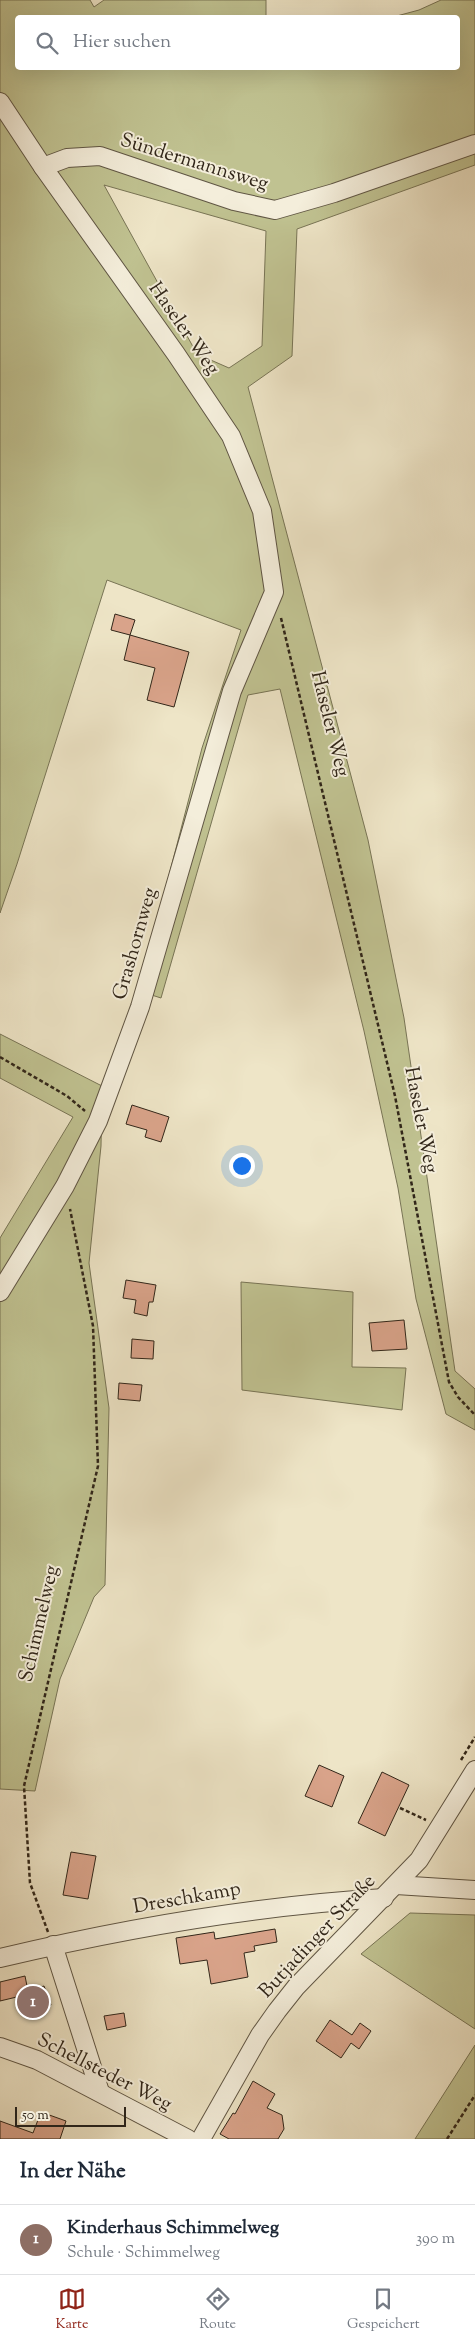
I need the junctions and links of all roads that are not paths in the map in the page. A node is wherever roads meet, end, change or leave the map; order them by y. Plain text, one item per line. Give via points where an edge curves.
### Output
1 (0, 102) edge
2 (475, 144) edge
3 (43, 167) junction
4 (274, 592) joint
5 (0, 1292) edge
6 (475, 1770) edge
7 (396, 1885) junction
8 (475, 1890) edge
9 (384, 1898) junction
10 (53, 1945) junction
11 (0, 1958) edge
12 (0, 2047) edge
13 (100, 2092) junction
14 (188, 2139) edge
15 (201, 2139) edge

1 - 3 street, Haseler Weg
2 - 3 street, Sündermannsweg via 275,210 234,201 100,156 67,158
3 - 4 street, Haseler Weg via 231,436 262,511
4 - 5 street, Grashornweg via 232,691 140,1007 98,1121 65,1186
6 - 7 street, Butjadinger Straße via 419,1860
7 - 8 street
7 - 9 street, Butjadinger Straße
9 - 10 street, Dreschkamp via 268,1907
9 - 15 street, Butjadinger Straße via 277,2010
10 - 11 street, Dreschkamp
10 - 13 street
12 - 13 street, Schellsteder Weg via 37,2060
13 - 14 street, Schellsteder Weg

